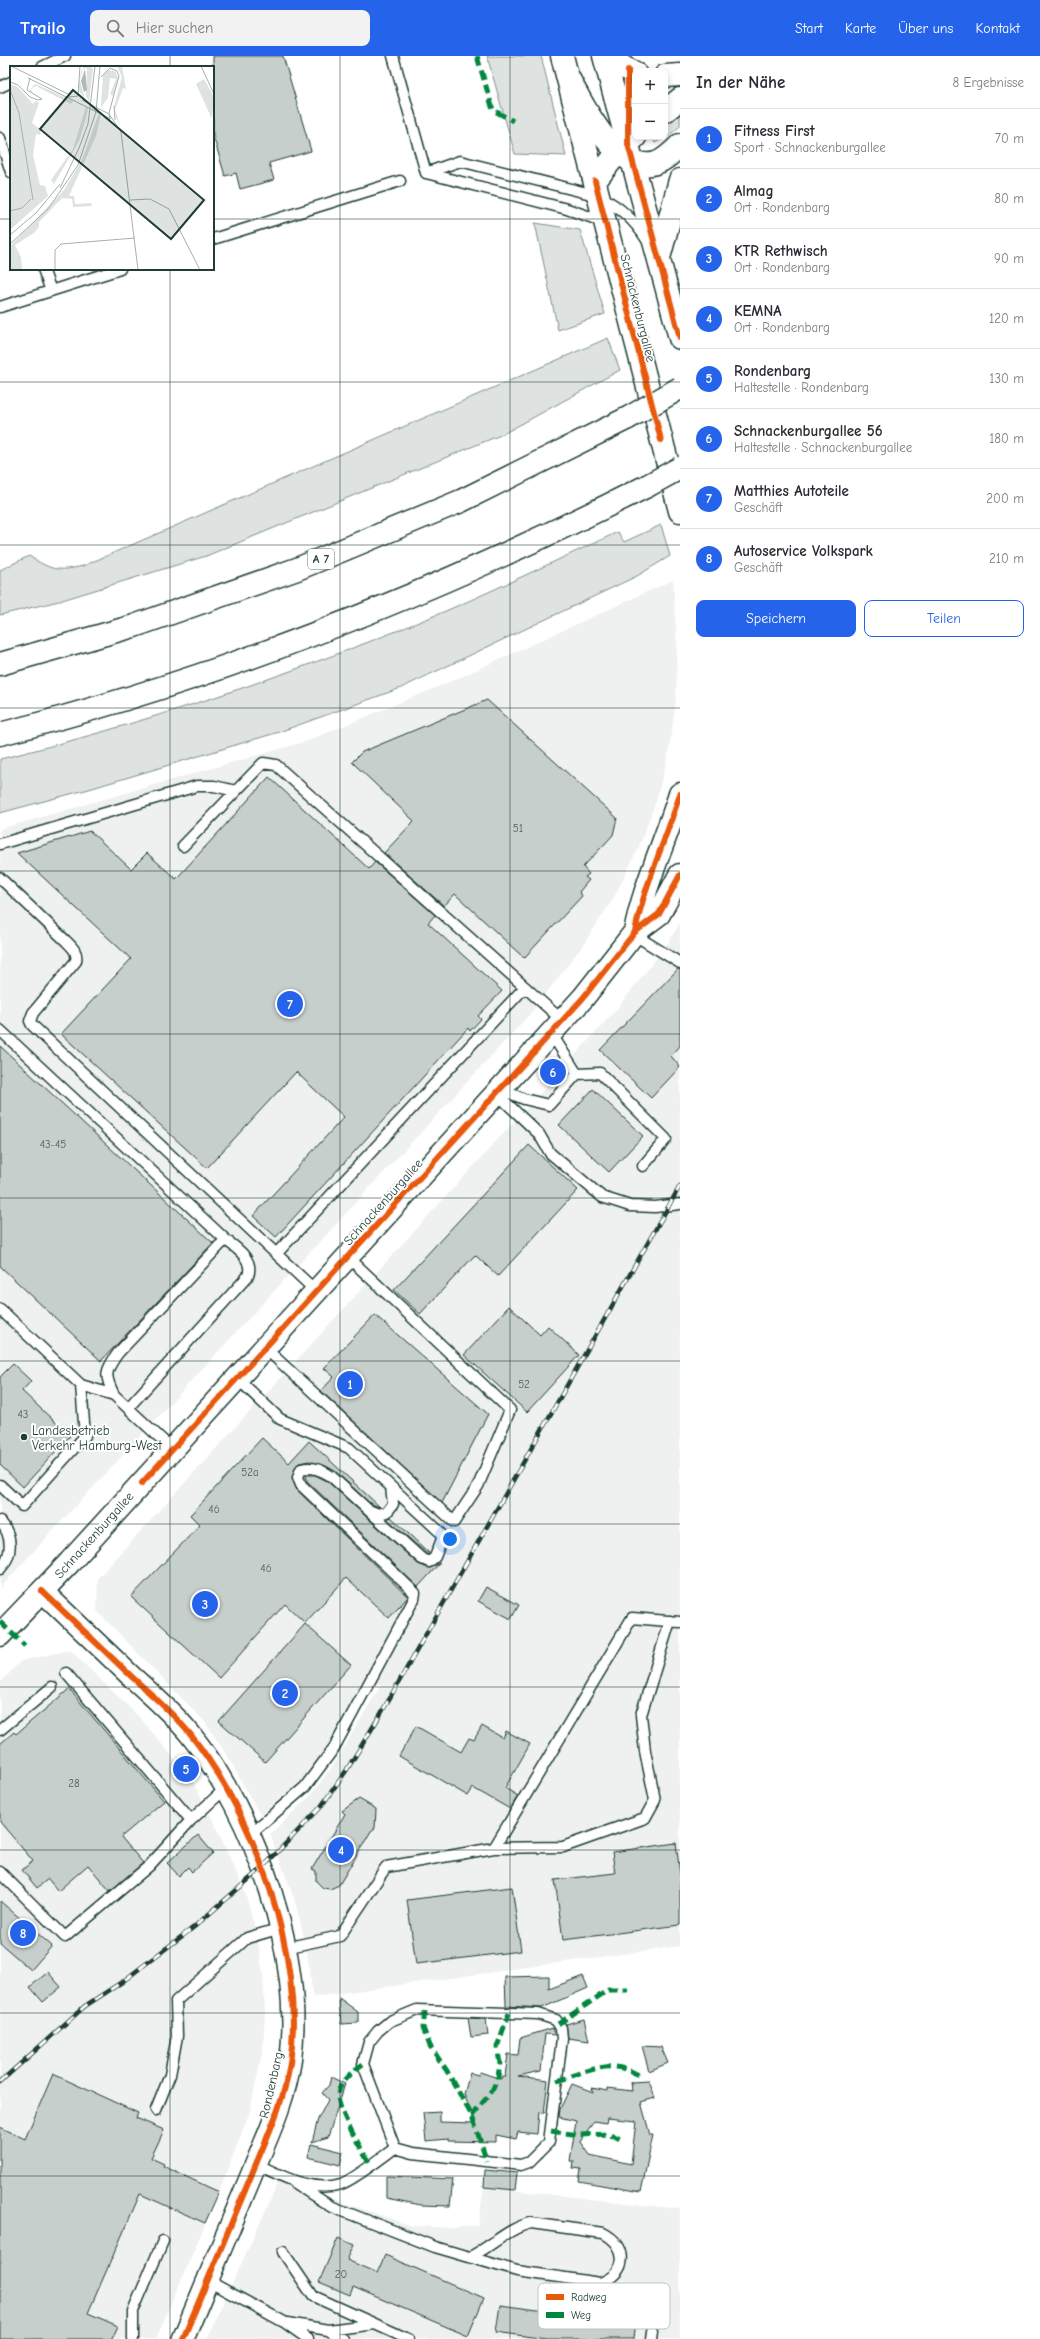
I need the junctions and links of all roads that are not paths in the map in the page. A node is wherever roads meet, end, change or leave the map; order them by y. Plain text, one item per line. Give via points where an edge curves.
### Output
1 (65, 56) edge
2 (392, 56) edge
3 (604, 56) edge
4 (609, 56) edge
5 (44, 66) edge
6 (565, 66) edge
7 (632, 72) edge
8 (680, 75) edge
9 (668, 76) edge
10 (10, 82) edge
11 (0, 87) edge
12 (680, 99) edge
13 (668, 109) edge
14 (0, 138) edge
15 (680, 145) edge
16 (628, 149) edge
17 (10, 169) edge
18 (426, 173) junction
19 (400, 180) dead end
20 (680, 180) edge
21 (597, 188) junction
22 (605, 222) junction
23 (214, 239) edge
24 (658, 258) junction
25 (43, 270) edge
26 (117, 270) edge
27 (51, 291) junction
28 (0, 307) edge
29 (680, 338) edge
30 (680, 388) edge
31 (680, 468) edge
32 (680, 511) edge
33 (0, 664) edge
34 (0, 734) edge
35 (236, 791) junction
36 (680, 794) edge
37 (0, 844) edge
38 (183, 846) dead end
39 (680, 875) edge
40 (0, 878) edge
41 (634, 933) junction
42 (680, 963) edge
43 (525, 987) junction
44 (557, 1027) junction
45 (0, 1030) edge
46 (578, 1074) junction
47 (499, 1091) junction
48 (643, 1166) dead end
49 (680, 1204) edge
50 (226, 1240) junction
51 (277, 1253) junction
52 (348, 1257) junction
53 (317, 1292) junction
54 (0, 1309) edge
55 (265, 1348) junction
56 (238, 1379) junction
57 (81, 1385) junction
58 (114, 1395) junction
59 (128, 1408) junction
60 (172, 1449) junction
61 (0, 1486) edge
62 (391, 1486) junction
63 (365, 1508) junction
64 (0, 1521) edge
65 (0, 1569) edge
66 (42, 1591) junction
67 (675, 1621) edge
68 (0, 1635) edge
69 (66, 1673) dead end
70 (52, 1687) dead end
71 (0, 1730) edge
72 (226, 1787) junction
73 (191, 1820) junction
74 (249, 1836) junction
75 (494, 1848) junction
76 (0, 1872) edge
77 (281, 1928) junction
78 (285, 1948) junction
79 (156, 2110) dead end
80 (395, 2148) junction
81 (256, 2164) junction
82 (289, 2179) junction
83 (163, 2241) dead end
84 (283, 2252) dead end
85 (470, 2257) junction
86 (208, 2281) junction
87 (284, 2322) junction
88 (375, 2324) junction
89 (328, 2330) junction
90 (133, 2339) edge
91 (183, 2339) edge
92 (308, 2339) edge
93 (342, 2339) edge
94 (408, 2339) edge

1 - 5 lane
2 - 18 lane
3 - 16 main road
4 - 7 main road
6 - 16 main road via 587,113
6 - 21 main road, Schnackenburgallee
8 - 9 main road
10 - 11 lane
12 - 13 main road
14 - 17 lane
15 - 16 main road via 654,164
16 - 21 main road
16 - 24 main road
18 - 21 lane via 460,161
18 - 22 lane via 567,209
19 - 23 lane
20 - 24 main road
21 - 22 main road, Schnackenburgallee
21 - 24 lane via 629,216
22 - 32 main road, Schnackenburgallee
24 - 29 main road
25 - 27 lane
26 - 27 lane
27 - 28 lane
30 - 33 main road, A 7, bridge via 628,418 461,501 312,563 134,626
31 - 34 main road, bridge via 557,532 349,622 205,675 72,716
35 - 37 lane via 214,786 197,786
35 - 38 lane
35 - 43 lane via 263,763 276,765
36 - 41 main road, Schnackenburgallee via 658,860 641,900
39 - 41 main road, Schnackenburgallee via 659,914
40 - 51 lane via 66,941 77,956 76,961 33,1013 30,1021 32,1025
41 - 42 lane
41 - 44 main road, Schnackenburgallee
43 - 44 lane
43 - 51 lane
44 - 46 lane
44 - 47 main road, Schnackenburgallee
45 - 50 lane
46 - 47 lane via 549,1105
46 - 48 lane via 600,1073 666,1139
47 - 49 lane via 539,1134 550,1153 602,1197 630,1206
47 - 52 main road, Schnackenburgallee
50 - 58 lane via 111,1363 106,1372 107,1381
50 - 59 lane via 238,1248 250,1263 248,1276
51 - 53 lane
52 - 53 main road, Schnackenburgallee
52 - 55 lane via 510,1410 478,1486 454,1522
53 - 55 main road, Schnackenburgallee
54 - 57 lane
55 - 56 main road, Schnackenburgallee
56 - 60 main road, Schnackenburgallee
56 - 62 lane via 280,1420 349,1448
57 - 58 lane
57 - 61 lane via 85,1436 22,1506
58 - 59 lane
59 - 60 lane
60 - 66 main road, Schnackenburgallee
62 - 63 lane via 393,1504 387,1512 378,1514
62 - 63 lane via 440,1532 442,1538 435,1557 429,1562 422,1560
63 - 74 lane via 321,1469 301,1469 298,1477 301,1485 412,1587 415,1593 414,1600 334,1748 305,1787
64 - 65 lane via 8,1534 10,1544 6,1562
66 - 68 main road, Schnackenburgallee
66 - 72 street, Rondenbarg via 188,1732 208,1757
67 - 75 lane via 632,1618
67 - 75 lane via 641,1715 655,1800 645,1818 563,1847
69 - 73 lane
70 - 71 lane
72 - 73 lane
72 - 74 street, Rondenbarg
73 - 76 lane via 149,1866 65,1937
74 - 77 street, Rondenbarg
75 - 78 lane via 386,1867 340,1936
77 - 78 street, Rondenbarg
77 - 79 lane via 247,1938 176,2001 177,2036 170,2076
78 - 81 street, Rondenbarg via 292,2014 290,2063 278,2112
80 - 80 lane via 413,2153 521,2165 528,2162 549,2142 562,2039 561,2028 556,2020 538,2014 417,2010 384,2026 369,2042 363,2064
80 - 82 lane via 343,2184 325,2188
81 - 82 lane
81 - 86 street, Rondenbarg
82 - 85 lane via 330,2206 435,2247
83 - 90 lane via 133,2311
84 - 88 lane via 313,2296
85 - 85 lane via 517,2271 600,2283 609,2280 622,2264 619,2246 613,2238 603,2234 531,2223 520,2225 487,2249
86 - 87 lane
86 - 91 street, Rondenbarg
87 - 89 lane
87 - 92 lane
88 - 89 lane
88 - 94 lane
89 - 93 lane

